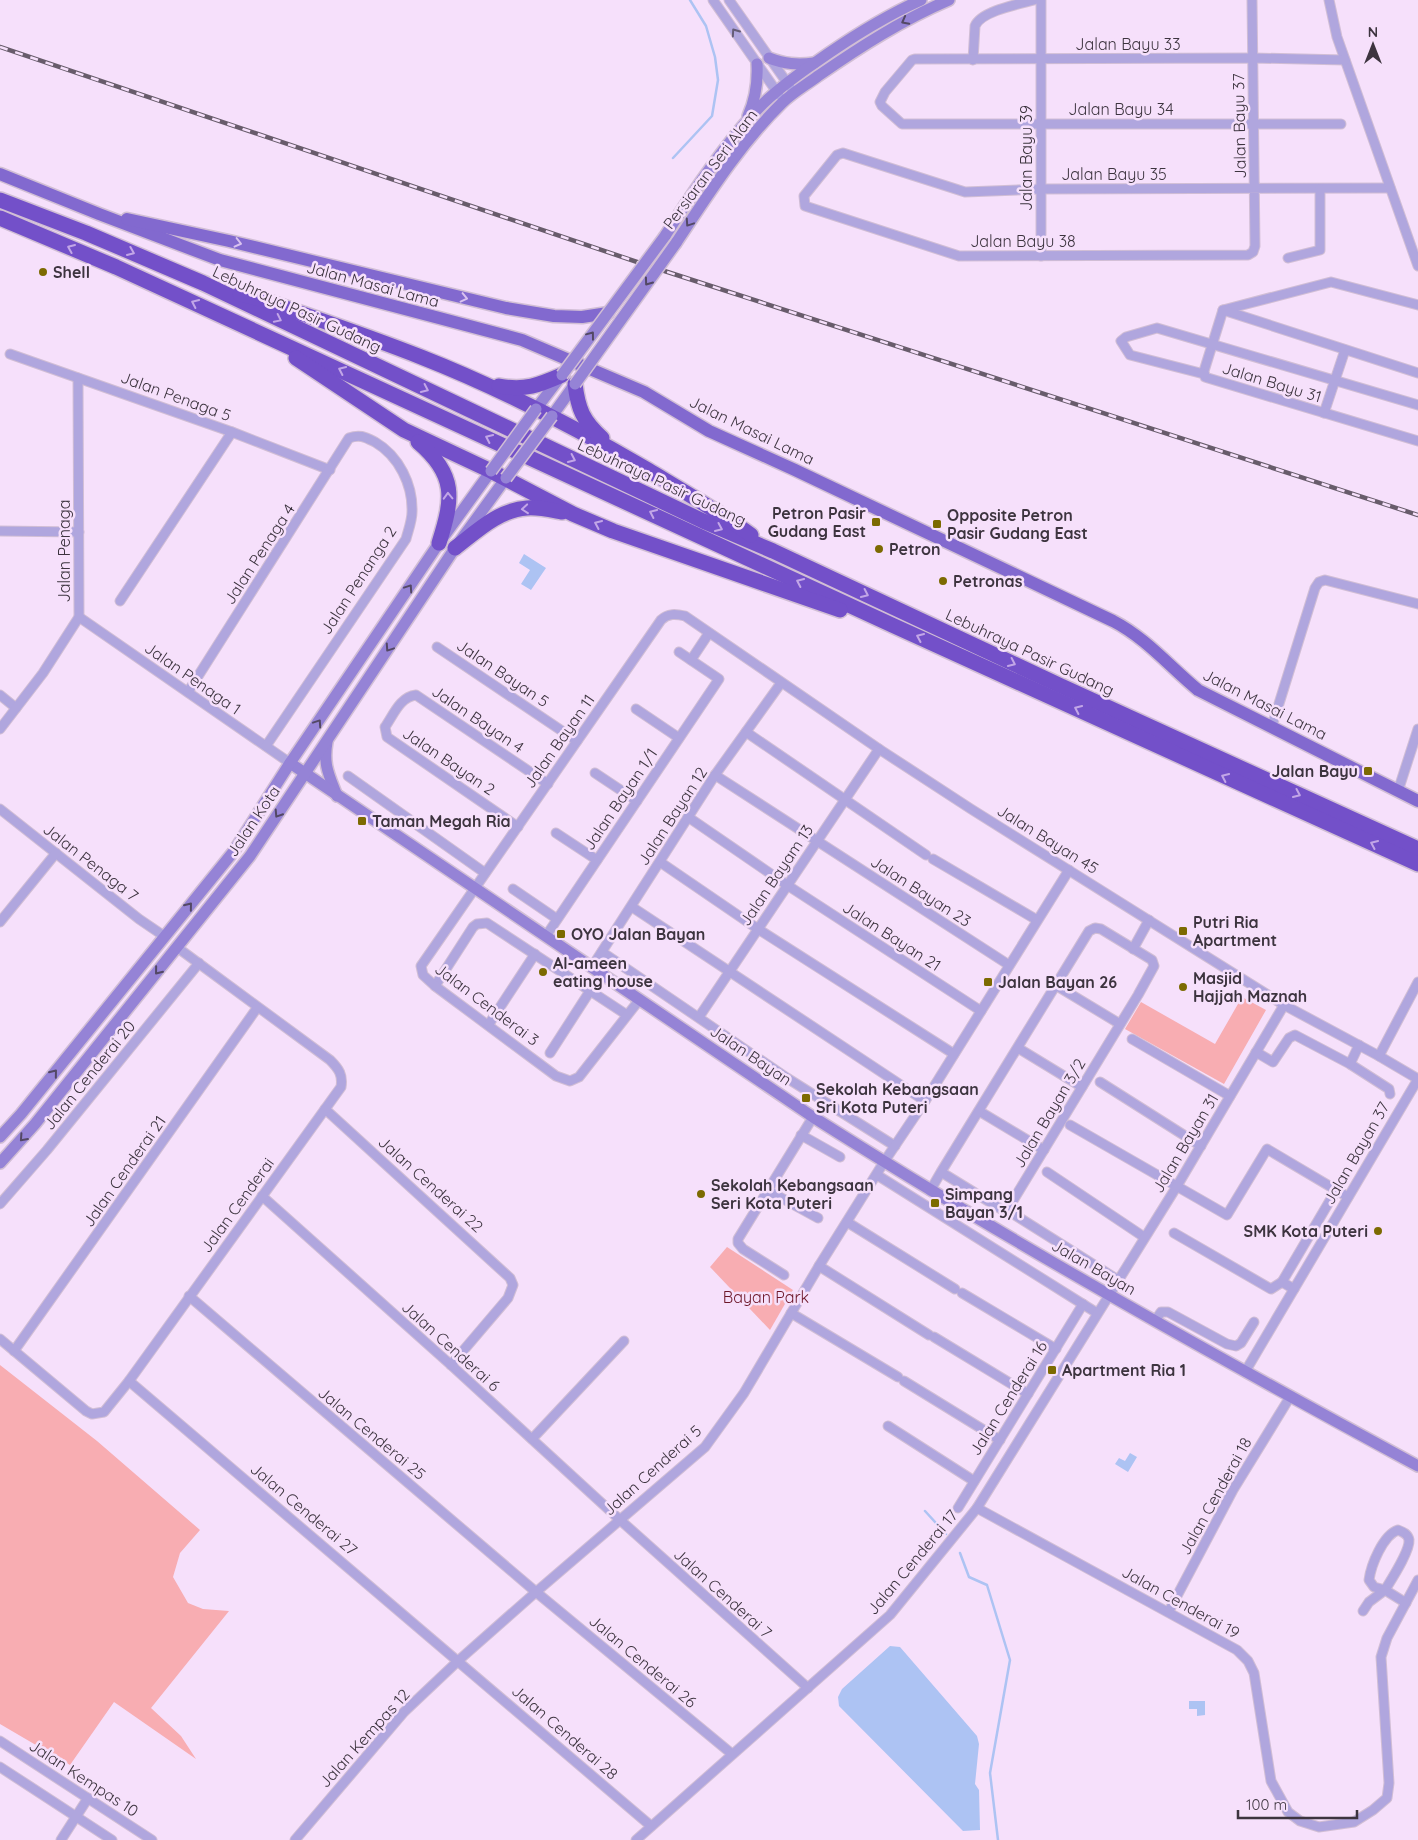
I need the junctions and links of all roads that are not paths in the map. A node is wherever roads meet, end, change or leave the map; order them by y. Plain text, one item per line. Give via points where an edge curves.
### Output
1 (713, 0) edge
2 (729, 0) edge
3 (921, 0) edge
4 (949, 0) edge
5 (1034, 0) edge
6 (1041, 0) edge
7 (1252, 0) edge
8 (1329, 0) edge
9 (769, 58) junction
10 (1253, 58) junction
11 (973, 60) junction
12 (1041, 60) junction
13 (1345, 60) junction
14 (815, 62) junction
15 (758, 64) junction
16 (786, 83) junction
17 (794, 94) junction
18 (780, 97) junction
19 (902, 124) joint
20 (1041, 124) junction
21 (1254, 124) junction
22 (1341, 124) dead end
23 (743, 126) junction
24 (0, 174) edge
25 (1390, 188) junction
26 (1042, 189) junction
27 (1320, 189) junction
28 (1256, 190) junction
29 (0, 200) edge
30 (803, 202) joint
31 (99, 214) junction
32 (0, 218) edge
33 (190, 232) junction
34 (183, 247) junction
35 (1253, 252) joint
36 (1041, 256) junction
37 (1288, 258) dead end
38 (1418, 266) edge
39 (203, 283) junction
40 (1418, 305) edge
41 (1222, 310) junction
42 (608, 313) junction
43 (240, 323) junction
44 (1212, 344) junction
45 (1345, 350) junction
46 (10, 354) dead end
47 (1418, 373) edge
48 (1204, 374) junction
49 (562, 375) junction
50 (78, 378) junction
51 (478, 381) junction
52 (1336, 381) junction
53 (575, 384) junction
54 (1418, 405) edge
55 (536, 409) junction
56 (1324, 413) junction
57 (552, 416) junction
58 (404, 430) junction
59 (232, 432) junction
60 (357, 435) joint
61 (1418, 441) edge
62 (616, 452) junction
63 (330, 470) junction
64 (491, 470) junction
65 (506, 478) junction
66 (574, 514) junction
67 (0, 530) edge
68 (79, 532) junction
69 (439, 543) junction
70 (455, 548) junction
71 (773, 551) junction
72 (120, 601) dead end
73 (1418, 604) edge
74 (670, 614) joint
75 (79, 617) junction
76 (892, 625) junction
77 (709, 632) junction
78 (437, 647) dead end
79 (678, 652) dead end
80 (691, 660) junction
81 (781, 683) junction
82 (188, 692) junction
83 (0, 695) edge
84 (16, 708) junction
85 (636, 709) dead end
86 (1272, 726) junction
87 (0, 729) edge
88 (1418, 729) edge
89 (746, 732) junction
90 (387, 737) joint
91 (679, 738) junction
92 (327, 740) junction
93 (577, 741) junction
94 (266, 746) junction
95 (879, 749) junction
96 (290, 763) junction
97 (595, 772) dead end
98 (304, 773) junction
99 (715, 775) junction
100 (348, 776) dead end
101 (548, 784) junction
102 (1398, 791) junction
103 (337, 796) junction
104 (845, 799) junction
105 (637, 801) junction
106 (1418, 801) edge
107 (0, 809) edge
108 (688, 817) junction
109 (518, 826) junction
110 (556, 833) dead end
111 (817, 841) junction
112 (1418, 849) edge
113 (56, 853) junction
114 (597, 860) junction
115 (660, 862) junction
116 (1418, 864) edge
117 (1068, 870) junction
118 (485, 873) junction
119 (787, 886) junction
120 (475, 888) junction
121 (513, 889) dead end
122 (632, 906) junction
123 (558, 919) junction
124 (1037, 920) junction
125 (1149, 920) junction
126 (0, 922) edge
127 (758, 929) junction
128 (164, 936) junction
129 (546, 936) junction
130 (178, 948) junction
131 (1133, 949) junction
132 (602, 952) junction
133 (535, 954) junction
134 (199, 963) junction
135 (1009, 965) junction
136 (592, 967) junction
137 (729, 972) junction
138 (1418, 982) edge
139 (435, 986) junction
140 (1057, 986) junction
141 (590, 991) junction
142 (640, 999) junction
143 (1284, 1005) junction
144 (257, 1008) junction
145 (981, 1011) junction
146 (626, 1015) junction
147 (699, 1017) junction
148 (489, 1024) junction
149 (1120, 1024) junction
150 (1132, 1039) dead end
151 (1359, 1045) junction
152 (1018, 1048) junction
153 (1256, 1052) junction
154 (550, 1053) dead end
155 (954, 1054) junction
156 (1379, 1056) junction
157 (1350, 1064) junction
158 (1418, 1079) edge
159 (1100, 1082) dead end
160 (1082, 1087) junction
161 (1390, 1094) dead end
162 (1230, 1096) junction
163 (925, 1102) junction
164 (325, 1109) junction
165 (979, 1111) junction
166 (813, 1117) junction
167 (1070, 1126) dead end
168 (801, 1136) junction
169 (0, 1138) edge
170 (895, 1146) junction
171 (1201, 1146) junction
172 (1044, 1150) junction
173 (840, 1157) dead end
174 (884, 1162) junction
175 (0, 1163) edge
176 (941, 1172) junction
177 (1047, 1172) dead end
178 (877, 1175) junction
179 (1177, 1186) junction
180 (767, 1190) junction
181 (930, 1191) junction
182 (1335, 1192) dead end
183 (262, 1196) junction
184 (1348, 1197) junction
185 (0, 1204) edge
186 (1015, 1215) dead end
187 (818, 1218) dead end
188 (847, 1222) junction
189 (1174, 1233) dead end
190 (1144, 1237) junction
191 (819, 1266) junction
192 (784, 1275) dead end
193 (1118, 1280) junction
194 (1282, 1282) junction
195 (1294, 1289) junction
196 (1109, 1295) junction
197 (189, 1296) junction
198 (1083, 1304) junction
199 (791, 1313) junction
200 (1097, 1313) junction
201 (1155, 1321) junction
202 (1254, 1322) dead end
203 (0, 1340) edge
204 (624, 1341) dead end
205 (1056, 1349) junction
206 (14, 1351) junction
207 (451, 1365) junction
208 (1245, 1372) junction
209 (129, 1381) junction
210 (1028, 1394) junction
211 (1290, 1397) junction
212 (888, 1426) dead end
213 (532, 1439) junction
214 (1000, 1440) junction
215 (1418, 1466) edge
216 (974, 1482) junction
217 (958, 1508) dead end
218 (977, 1508) junction
219 (619, 1519) junction
220 (1418, 1580) edge
221 (1385, 1590) junction
222 (536, 1592) junction
223 (1406, 1603) junction
224 (1168, 1611) junction
225 (1363, 1611) dead end
226 (459, 1660) junction
227 (808, 1688) junction
228 (0, 1741) edge
229 (732, 1754) junction
230 (0, 1767) edge
231 (88, 1798) junction
232 (76, 1817) junction
233 (651, 1826) junction
234 (62, 1840) edge
235 (112, 1840) edge
236 (152, 1840) edge
237 (295, 1840) edge
238 (636, 1840) edge

15 -> 1 street
2 - 9 street
3 - 14 main road, Persiaran Seri Alam via 881,19
4 -> 17 main road, Persiaran Seri Alam via 878,36
5 - 11 street via 992,12 976,22
6 - 12 street, Jalan Bayu 39
7 - 10 street, Jalan Bayu 37
8 - 13 street
9 - 14 main road via 784,63
9 - 16 street
10 - 12 street, Jalan Bayu 33
10 - 13 street, Jalan Bayu 33
10 - 21 street, Jalan Bayu 37
11 - 12 street, Jalan Bayu 33
11 - 19 street, Jalan Bayu 33 via 912,60 880,100 882,106
12 - 20 street, Jalan Bayu 39
13 - 25 street
14 - 16 main road, Persiaran Seri Alam
15 - 18 street
15 - 23 main road via 755,99
16 - 17 street
16 - 18 main road, Persiaran Seri Alam
17 - 18 main road, Persiaran Seri Alam
18 - 23 main road, Persiaran Seri Alam via 755,112
18 -> 53 main road, Persiaran Seri Alam, bridge
19 - 20 street, Jalan Bayu 34
20 - 21 street, Jalan Bayu 34
20 - 26 street, Jalan Bayu 39
21 - 22 street, Jalan Bayu 34
21 - 28 street, Jalan Bayu 37
23 - 42 main road, Persiaran Seri Alam, bridge via 706,171 665,236
24 - 31 main road, Jalan Masai Lama
25 - 27 street, Jalan Bayu 35
25 - 38 street
26 - 28 street, Jalan Bayu 35
26 - 30 street, Jalan Bayu 35 via 966,192 843,153 837,155 804,196
26 - 36 street, Jalan Bayu 39
27 - 28 street, Jalan Bayu 35
27 - 37 street via 1320,250
28 - 35 street, Jalan Bayu 37
29 -> 39 highway, Lebuhraya Pasir Gudang
30 - 36 street, Jalan Bayu 38 via 804,206 959,256
31 - 33 main road
31 - 34 main road, Jalan Masai Lama
43 -> 32 highway, Lebuhraya Pasir Gudang
33 - 34 main road via 182,236
33 -> 42 main road via 506,308 554,316 582,317
34 - 86 main road, Jalan Masai Lama via 522,340 644,392 709,431 1127,628 1198,690
35 - 36 street, Jalan Bayu 38 via 1248,255
39 - 51 highway via 269,302
39 -> 71 highway, Lebuhraya Pasir Gudang via 694,517
40 - 41 street via 1331,282
41 - 44 street, Jalan Bayu 31
41 - 45 street
49 -> 42 main road, Persiaran Seri Alam, bridge
43 - 58 highway
76 -> 43 highway, Lebuhraya Pasir Gudang
44 - 48 street, Jalan Bayu 31
44 - 48 street via 1157,328 1126,336 1121,341 1130,355
44 - 52 street
45 - 47 street
45 - 52 street
46 - 50 street, Jalan Penaga 5
48 - 56 street, Jalan Bayu 31 via 1208,378
49 - 51 highway via 527,388
49 - 55 main road, Persiaran Seri Alam
50 - 59 street, Jalan Penaga 5
50 - 68 street, Jalan Penaga
51 - 55 highway
52 - 54 street
52 - 56 street
53 - 57 main road, Persiaran Seri Alam
53 - 62 highway via 577,404 583,416
55 - 57 highway
55 - 64 main road, Persiaran Seri Alam, bridge
56 - 61 street, Jalan Bayu 31
57 - 62 highway
57 - 65 main road, Persiaran Seri Alam, bridge
58 - 64 highway
69 -> 58 highway via 448,513 450,495 447,478 432,453
59 - 63 street, Jalan Penaga 5
59 - 72 street
60 - 63 street, Jalan Penaga 4 via 349,438
60 - 94 street, Jalan Penanga 2 via 383,447 398,464 409,486 413,513 406,539
62 - 71 highway via 731,520
63 - 82 street, Jalan Penaga 4
64 - 65 highway
64 - 69 main road, Jalan Kota
65 - 66 highway
65 - 70 main road, Jalan Kota
66 -> 70 highway via 526,508 511,511 483,526
76 -> 66 highway via 613,531
67 - 68 street
68 - 75 street, Jalan Penaga
96 -> 69 main road, Jalan Kota
70 -> 92 main road, Jalan Kota
71 -> 112 highway, Lebuhraya Pasir Gudang
73 - 86 street via 1325,580 1319,582
74 - 77 street, Jalan Bayan 45 via 685,616
74 - 93 street, Jalan Bayan 11 via 661,620
75 - 82 street, Jalan Penaga 1
75 - 84 street, Jalan Penaga
116 -> 76 highway, Lebuhraya Pasir Gudang
77 - 80 street
77 - 81 street, Jalan Bayan 45
78 - 93 street, Jalan Bayan 5
79 - 80 street
80 - 91 street, Jalan Bayan 1/1 via 719,679
81 - 89 street, Jalan Bayan 12
81 - 95 street, Jalan Bayan 45
82 - 94 street, Jalan Penaga 1
83 - 84 street
84 - 87 street, Jalan Penaga
85 - 91 street
86 - 102 main road, Jalan Masai Lama
88 - 102 street
89 - 99 street, Jalan Bayan 12
89 - 104 street
90 - 101 street, Jalan Bayan 4 via 385,727 404,699 416,695
90 - 109 street, Jalan Bayan 2
91 - 105 street, Jalan Bayan 1/1
92 - 98 main road, Jalan Kota
92 - 103 main road via 325,766
93 - 101 street, Jalan Bayan 11
94 - 96 street, Jalan Penaga 1
95 - 104 street, Jalan Bayam 13
95 - 117 street, Jalan Bayan 45
96 - 98 main road, Jalan Bayan
128 -> 96 main road, Jalan Kota via 234,851
97 - 105 street
98 - 103 main road, Jalan Bayan
98 -> 130 main road, Jalan Kota via 250,856
99 - 108 street, Jalan Bayan 12
99 - 111 street, Jalan Bayan 23
100 - 118 street
101 - 109 street, Jalan Bayan 11
102 - 106 main road, Jalan Masai Lama
103 - 120 main road, Jalan Bayan
104 - 111 street, Jalan Bayam 13
104 - 124 street via 930,857
105 - 114 street, Jalan Bayan 1/1
107 - 113 street, Jalan Penaga 7
108 - 115 street, Jalan Bayan 12
108 - 119 street, Jalan Bayan 21
109 - 118 street, Jalan Bayan 11
110 - 114 street
111 - 119 street, Jalan Bayam 13
111 - 135 street, Jalan Bayan 23
113 - 126 street
113 - 128 street, Jalan Penaga 7
114 - 123 street, Jalan Bayan 1/1
115 - 122 street, Jalan Bayan 12
115 - 127 street
117 - 124 street
117 - 125 street, Jalan Bayan 45
118 - 120 street, Jalan Bayan 11
119 - 127 street, Jalan Bayam 13
119 - 145 street, Jalan Bayan 21
120 - 129 main road, Jalan Bayan
120 - 139 street, Jalan Cenderai 3 via 421,966 423,975
121 - 123 street
122 - 132 street, Jalan Bayan 12
122 - 137 street
123 - 129 street, Jalan Bayan 1/1
124 - 135 street
125 - 131 street
125 - 143 street, Jalan Bayan 45
127 - 137 street, Jalan Bayam 13
127 - 155 street
169 -> 128 main road, Jalan Kota
129 - 136 main road, Jalan Bayan
130 - 134 street, Jalan Cenderai
130 -> 175 main road, Jalan Kota
131 - 140 street via 1095,928 1089,931
131 - 149 street, Jalan Bayan 3/2 via 1152,960 1154,966
132 - 136 street, Jalan Bayan 12
132 - 147 street
133 - 139 street via 483,922 472,927
133 - 141 street
133 - 148 street
134 - 144 street, Jalan Cenderai
134 - 185 street, Jalan Cenderai 20
135 - 145 street
136 - 142 main road, Jalan Bayan
137 - 147 street, Jalan Bayam 13
137 - 163 street
138 - 156 street
139 - 148 street, Jalan Cenderai 3
140 - 149 street
140 - 152 street
141 - 146 street
141 - 154 street
142 - 146 street
142 - 166 main road, Jalan Bayan
143 - 151 street, Jalan Bayan 45
143 - 153 street, Jalan Bayan 31
144 - 164 street, Jalan Cenderai via 338,1069 341,1087
144 - 206 street, Jalan Cenderai 21
145 - 155 street
146 - 148 street, Jalan Cenderai 3 via 579,1077 570,1081 556,1076
147 - 170 street via 787,1078
149 - 160 street, Jalan Bayan 3/2
150 - 162 street
151 - 156 street, Jalan Bayan 45
151 - 157 street
152 - 160 street
152 - 165 street
153 - 157 street via 1273,1062 1295,1034
153 - 162 street, Jalan Bayan 31
155 - 163 street
156 - 158 street, Jalan Bayan 45
157 - 161 street via 1389,1089
158 - 184 street, Jalan Bayan 37
159 - 171 street
160 - 172 street, Jalan Bayan 3/2
162 - 171 street, Jalan Bayan 31
163 - 170 street
164 - 183 street, Jalan Cenderai
164 - 207 street, Jalan Cenderai 22 via 505,1272 513,1285 508,1298
165 - 172 street
165 - 176 street
166 - 168 street
166 - 174 main road, Jalan Bayan
167 - 179 street
168 - 173 street
168 - 180 street
170 - 174 street
171 - 179 street, Jalan Bayan 31
172 - 176 street, Jalan Bayan 3/2 via 1006,1212
174 - 178 street, Jalan Cenderai 5
174 - 181 main road, Jalan Bayan
176 - 181 street
177 - 190 street
178 - 188 street, Jalan Cenderai 5
178 - 198 street
179 - 184 street via 1227,1215 1267,1149
179 - 190 street, Jalan Bayan 31
180 - 187 street
180 - 192 street via 740,1234 738,1243
181 - 196 main road, Jalan Bayan
182 - 194 street
183 - 197 street, Jalan Cenderai
183 - 207 street, Jalan Cenderai 6
184 - 195 street, Jalan Bayan 37
186 - 193 street
188 - 191 street, Jalan Cenderai 5
188 - 205 street
189 - 194 street via 1271,1289
190 - 193 street, Jalan Bayan 31
191 - 199 street, Jalan Cenderai 5
191 - 210 street
193 - 196 street, Jalan Bayan 31
194 - 195 street
195 - 208 street, Jalan Bayan 37
196 - 200 street, Jalan Cenderai 17
196 - 201 main road, Jalan Bayan
197 - 209 street, Jalan Cenderai
197 - 222 street, Jalan Cenderai 25
198 - 200 street
198 - 205 street, Jalan Cenderai 16
199 - 214 street
199 - 219 street, Jalan Cenderai 5 via 744,1392 705,1447
200 - 218 street, Jalan Cenderai 17
201 - 202 street via 1161,1312 1168,1312 1231,1346 1240,1343
201 - 208 main road, Jalan Bayan
203 - 206 street, Jalan Cenderai
204 - 213 street
205 - 210 street, Jalan Cenderai 16
206 - 209 street, Jalan Cenderai via 92,1414 108,1409
207 - 213 street, Jalan Cenderai 6
208 - 211 main road, Jalan Bayan
209 - 226 street, Jalan Cenderai 27
210 - 214 street, Jalan Cenderai 16
211 - 215 main road, Jalan Bayan
211 - 224 street, Jalan Cenderai 18 via 1233,1490
212 - 216 street
213 - 219 street, Jalan Cenderai 6
214 - 216 street, Jalan Cenderai 16
216 - 217 street, Jalan Cenderai 16
218 - 224 street, Jalan Cenderai 19
218 - 227 street, Jalan Cenderai 17 via 890,1615
219 - 222 street, Jalan Cenderai 5
219 - 227 street, Jalan Cenderai 7
220 - 223 street, Jalan Cenderai 19
221 - 221 street via 1374,1587 1369,1580 1371,1568 1386,1539 1398,1530 1406,1533 1408,1549
221 - 223 street
221 - 225 street
222 - 226 street, Jalan Cenderai 5
222 - 229 street, Jalan Cenderai 26
223 - 224 street, Jalan Cenderai 19 via 1387,1638 1381,1657 1389,1783 1387,1798 1354,1822 1319,1828 1288,1812 1271,1781 1257,1687 1248,1661 1237,1650
226 - 233 street, Jalan Cenderai 28
226 - 237 street, Jalan Kempas 12 via 404,1712
227 - 229 street, Jalan Cenderai 17
228 - 231 street, Jalan Kempas 10
229 - 233 street, Jalan Cenderai 17
230 - 232 street
231 - 232 street
231 - 236 street, Jalan Kempas 10
232 - 234 street
232 - 235 street
233 - 238 street, Jalan Cenderai 17

